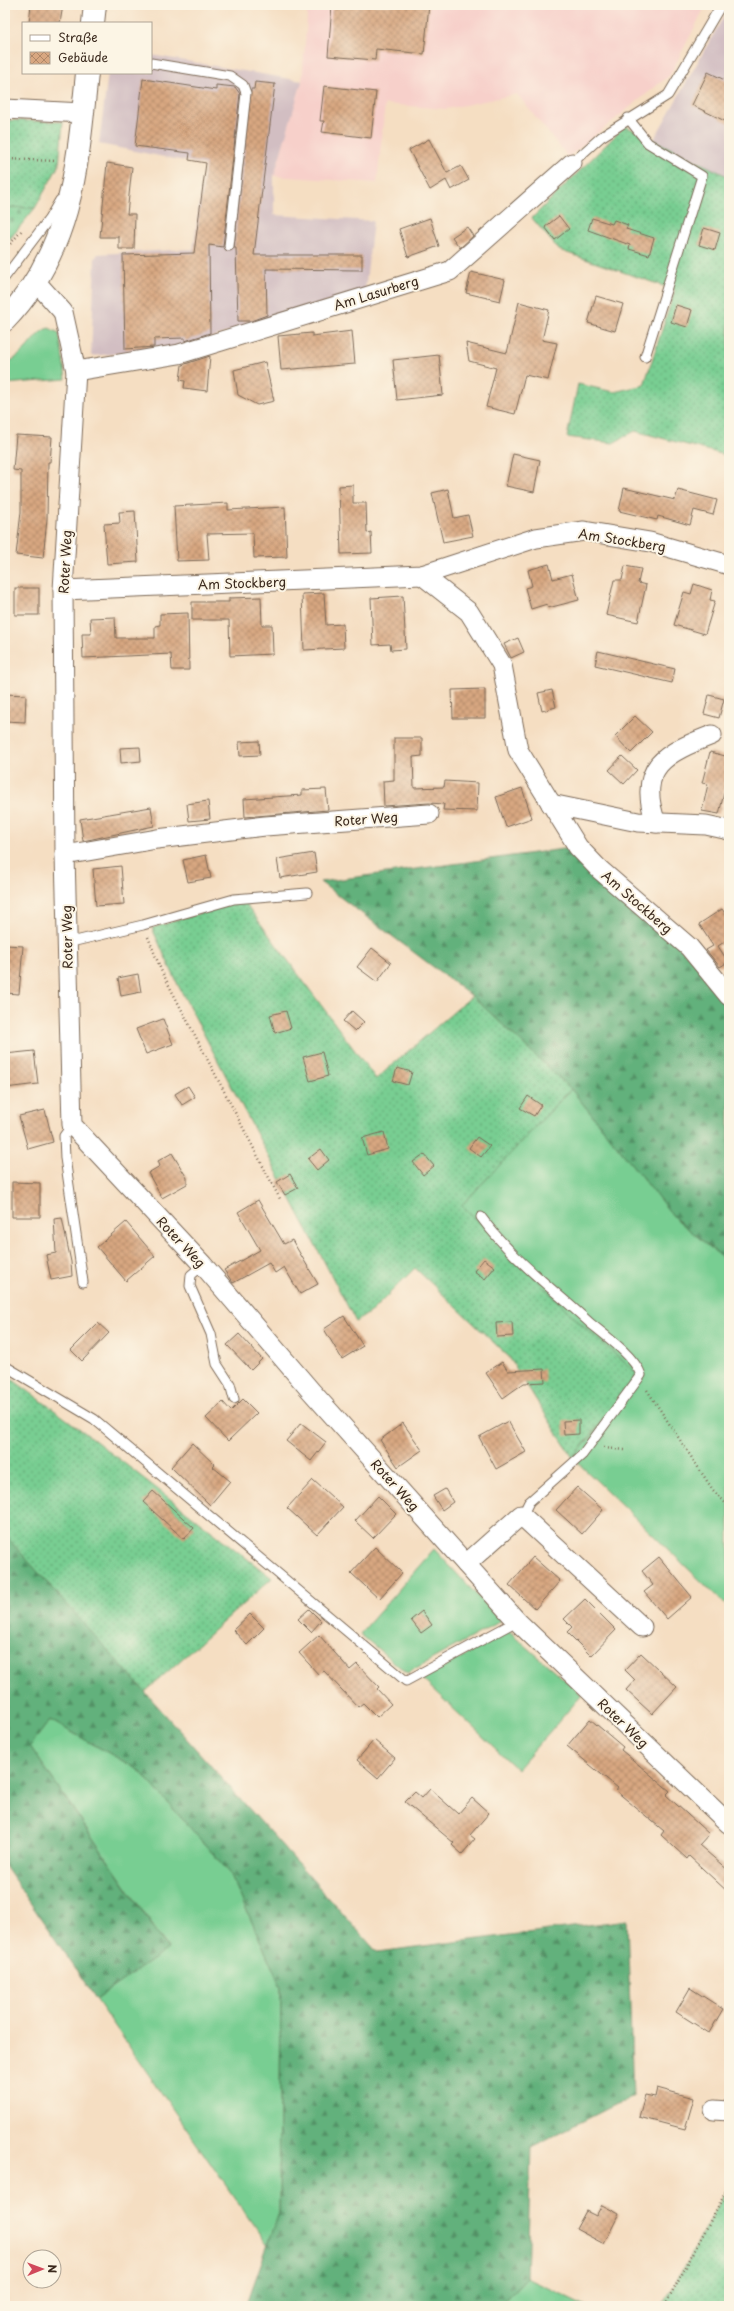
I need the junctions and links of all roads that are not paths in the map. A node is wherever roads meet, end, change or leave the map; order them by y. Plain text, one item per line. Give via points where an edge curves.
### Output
1 (95, 5) edge
2 (721, 5) edge
3 (93, 22) edge
4 (152, 63) edge
5 (87, 74) edge
6 (5, 109) edge
7 (83, 113) junction
8 (628, 118) junction
9 (572, 163) joint
10 (70, 166) junction
11 (229, 246) dead end
12 (5, 276) edge
13 (36, 282) junction
14 (5, 320) edge
15 (645, 357) dead end
16 (76, 371) junction
17 (729, 565) edge
18 (422, 575) junction
19 (63, 590) junction
20 (712, 736) dead end
21 (551, 804) junction
22 (429, 814) dead end
23 (656, 823) junction
24 (729, 830) edge
25 (65, 855) junction
26 (307, 893) dead end
27 (67, 943) junction
28 (729, 996) edge
29 (72, 1125) junction
30 (481, 1218) dead end
31 (203, 1265) junction
32 (83, 1282) dead end
33 (5, 1366) edge
34 (234, 1399) dead end
35 (522, 1516) junction
36 (466, 1564) junction
37 (517, 1621) junction
38 (642, 1627) dead end
39 (729, 1824) edge

1 - 3 main road
2 - 8 lane, Am Lasurberg via 668,95
4 - 11 lane via 230,76 243,85 246,93
5 - 7 main road
6 - 7 street
7 - 10 main road
8 - 9 lane, Am Lasurberg
8 - 15 lane via 648,143 702,176
9 - 16 street, Am Lasurberg via 450,271 179,354
10 - 12 lane via 49,219
10 - 13 main road via 63,224 53,252
13 - 14 main road
13 - 16 street, Roter Weg via 64,312
16 - 19 street, Roter Weg
17 - 18 street, Am Stockberg via 650,542 584,531 536,538
18 - 19 street, Am Stockberg
18 - 21 street, Am Stockberg via 470,612 502,665 518,750
19 - 25 street, Roter Weg
20 - 23 street via 689,744 665,757 654,768 650,789 652,812
21 - 23 street via 638,822
21 - 28 street, Am Stockberg via 578,847 599,869 689,947
22 - 25 street, Roter Weg via 265,826 157,839
23 - 24 street via 706,825
25 - 27 street, Roter Weg
26 - 27 lane via 234,899
27 - 29 street, Roter Weg
29 - 31 street, Roter Weg
29 - 32 lane via 64,1136 65,1158
30 - 35 lane via 498,1240 638,1368 640,1375 582,1455 529,1502
31 - 34 lane via 191,1275 190,1286 211,1334 217,1364 230,1384
31 - 36 street, Roter Weg via 311,1391
33 - 37 lane via 94,1419 406,1682
35 - 36 street
35 - 38 street
36 - 37 street, Roter Weg
37 - 39 street, Roter Weg

